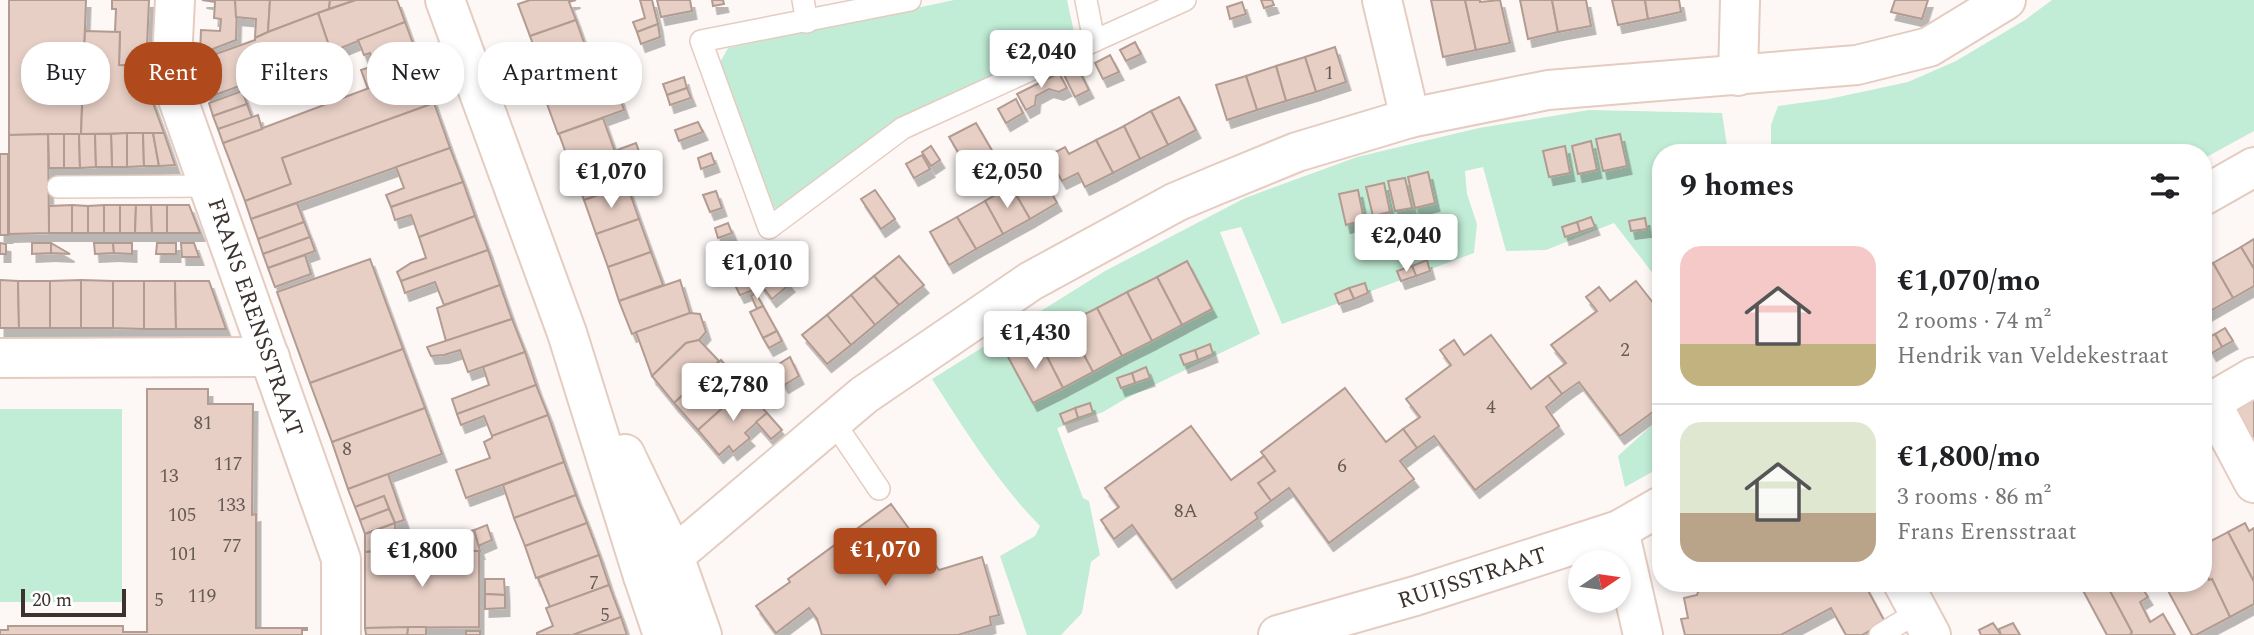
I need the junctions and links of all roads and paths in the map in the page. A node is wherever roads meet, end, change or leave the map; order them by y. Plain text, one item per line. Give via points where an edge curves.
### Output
1 (175, 0) edge
2 (445, 0) edge
3 (803, 0) edge
4 (910, 0) edge
5 (1086, 0) edge
6 (1185, 0) edge
7 (1382, 0) edge
8 (1740, 0) edge
9 (2006, 0) edge
10 (807, 22) junction
11 (1094, 41) junction
12 (1738, 76) junction
13 (1410, 118) junction
14 (2254, 167) edge
15 (209, 186) junction
16 (58, 187) dead end
17 (2212, 191) edge
18 (567, 333) junction
19 (270, 357) junction
20 (0, 359) edge
21 (2254, 377) edge
22 (2212, 401) edge
23 (2212, 406) edge
24 (833, 421) junction
25 (2254, 483) edge
26 (879, 489) dead end
27 (1652, 511) edge
28 (1619, 530) junction
29 (674, 556) junction
30 (643, 576) junction
31 (1917, 610) edge
32 (341, 635) edge
33 (663, 635) edge
34 (702, 635) edge
35 (1278, 635) edge
36 (1643, 635) edge
37 (1880, 635) edge

1 - 15 street, FRANS ERENSSTRAAT via 171,80
2 - 18 street
3 - 10 lane
4 - 10 lane
5 - 11 lane
6 - 11 lane
7 - 13 street
8 - 12 street
9 - 12 street via 1929,47 1857,65
10 - 11 lane via 701,41 769,228 902,128
12 - 13 street via 1548,90
13 - 24 street via 1297,152 1176,202 1031,281
14 - 17 street
15 - 16 lane
15 - 19 street, FRANS ERENSSTRAAT
18 - 29 street
18 - 30 street
19 - 20 street
19 - 32 street, FRANS ERENSSTRAAT via 341,559
21 - 22 street
23 - 25 street
24 - 26 lane
24 - 29 street
27 - 28 street, RUIJSSTRAAT
28 - 35 street, RUIJSSTRAAT
28 - 36 street
29 - 30 street
29 - 34 street
30 - 33 street
31 - 37 lane

